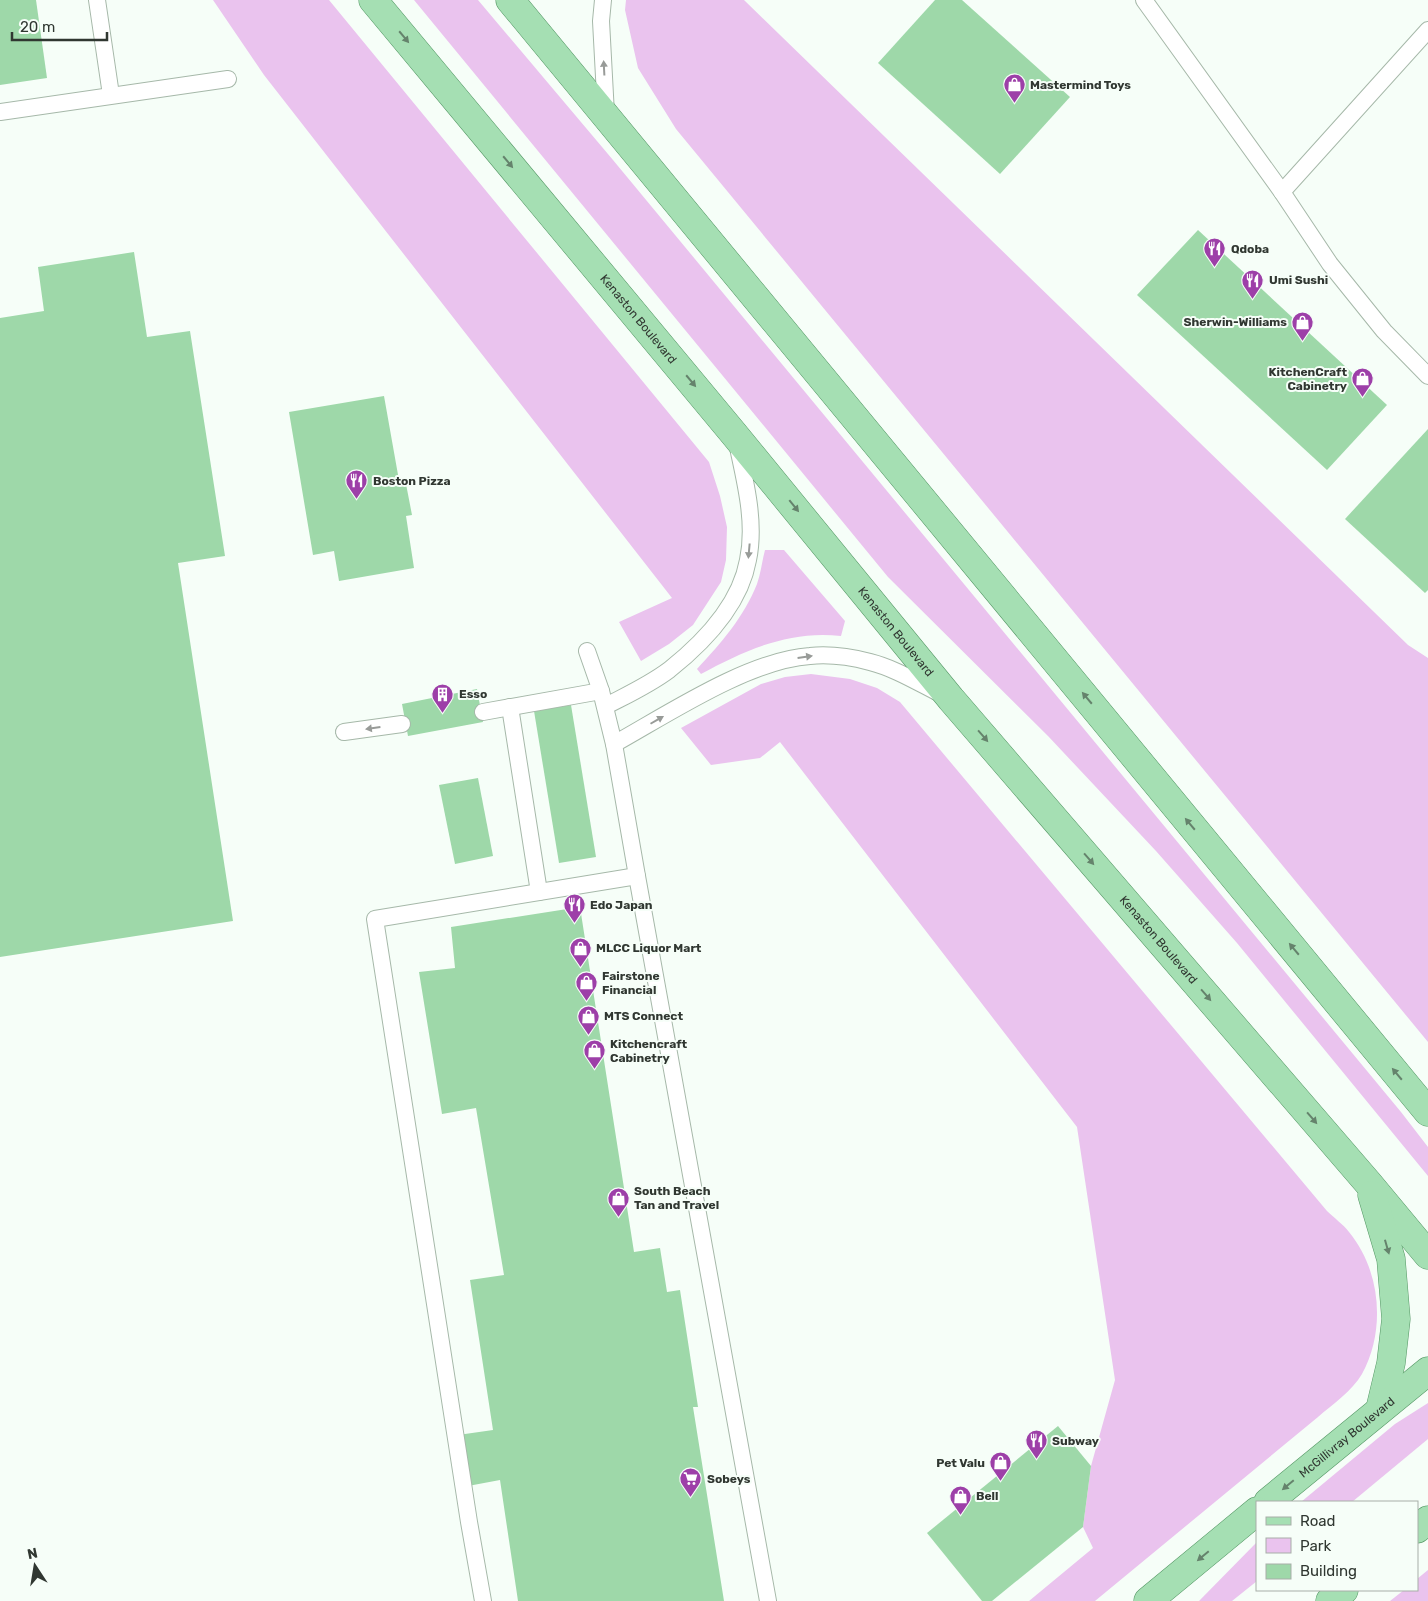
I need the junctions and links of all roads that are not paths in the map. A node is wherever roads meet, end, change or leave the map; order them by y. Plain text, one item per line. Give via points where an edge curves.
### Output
1 (97, 0) edge
2 (372, 0) edge
3 (510, 0) edge
4 (604, 0) edge
5 (1144, 0) edge
6 (1428, 30) edge
7 (228, 78) dead end
8 (111, 95) junction
9 (0, 112) edge
10 (606, 116) junction
11 (1282, 192) junction
12 (1428, 376) edge
13 (734, 434) junction
14 (587, 651) dead end
15 (604, 699) junction
16 (951, 699) junction
17 (510, 707) junction
18 (483, 712) dead end
19 (402, 724) dead end
20 (344, 732) dead end
21 (614, 744) junction
22 (637, 876) junction
23 (539, 892) junction
24 (1428, 1112) edge
25 (1369, 1184) junction
26 (1428, 1254) edge
27 (1428, 1371) edge
28 (1380, 1409) junction
29 (1269, 1501) edge
30 (1256, 1512) edge
31 (1428, 1520) edge
32 (1418, 1528) edge
33 (1343, 1591) edge
34 (483, 1601) edge
35 (768, 1601) edge
36 (1148, 1601) edge
37 (1330, 1601) edge

1 - 8 lane
2 -> 13 main road, Kenaston Boulevard
3 - 10 main road
10 -> 4 lane via 601,21
5 - 11 lane
6 - 11 lane
7 - 8 lane
8 - 9 lane
24 -> 10 main road
11 - 12 lane via 1330,264 1384,331
13 -> 15 lane via 750,513 748,561 742,581 720,619 690,652 649,683
13 -> 16 main road, Kenaston Boulevard
14 - 15 lane
15 - 17 lane
15 - 21 lane
21 -> 16 lane via 738,677 778,662 810,656 840,656 872,662
16 -> 25 main road, Kenaston Boulevard
17 - 18 lane
17 - 23 lane
19 -> 20 lane
21 - 22 lane
22 - 23 lane
22 - 35 lane
23 - 34 lane via 375,919
25 - 26 main road, Kenaston Boulevard
25 -> 28 main road via 1391,1259 1396,1319 1391,1363
27 - 28 main road, McGillivray Boulevard
28 -> 29 main road, McGillivray Boulevard
30 -> 36 main road
31 - 32 main road
33 - 37 main road

